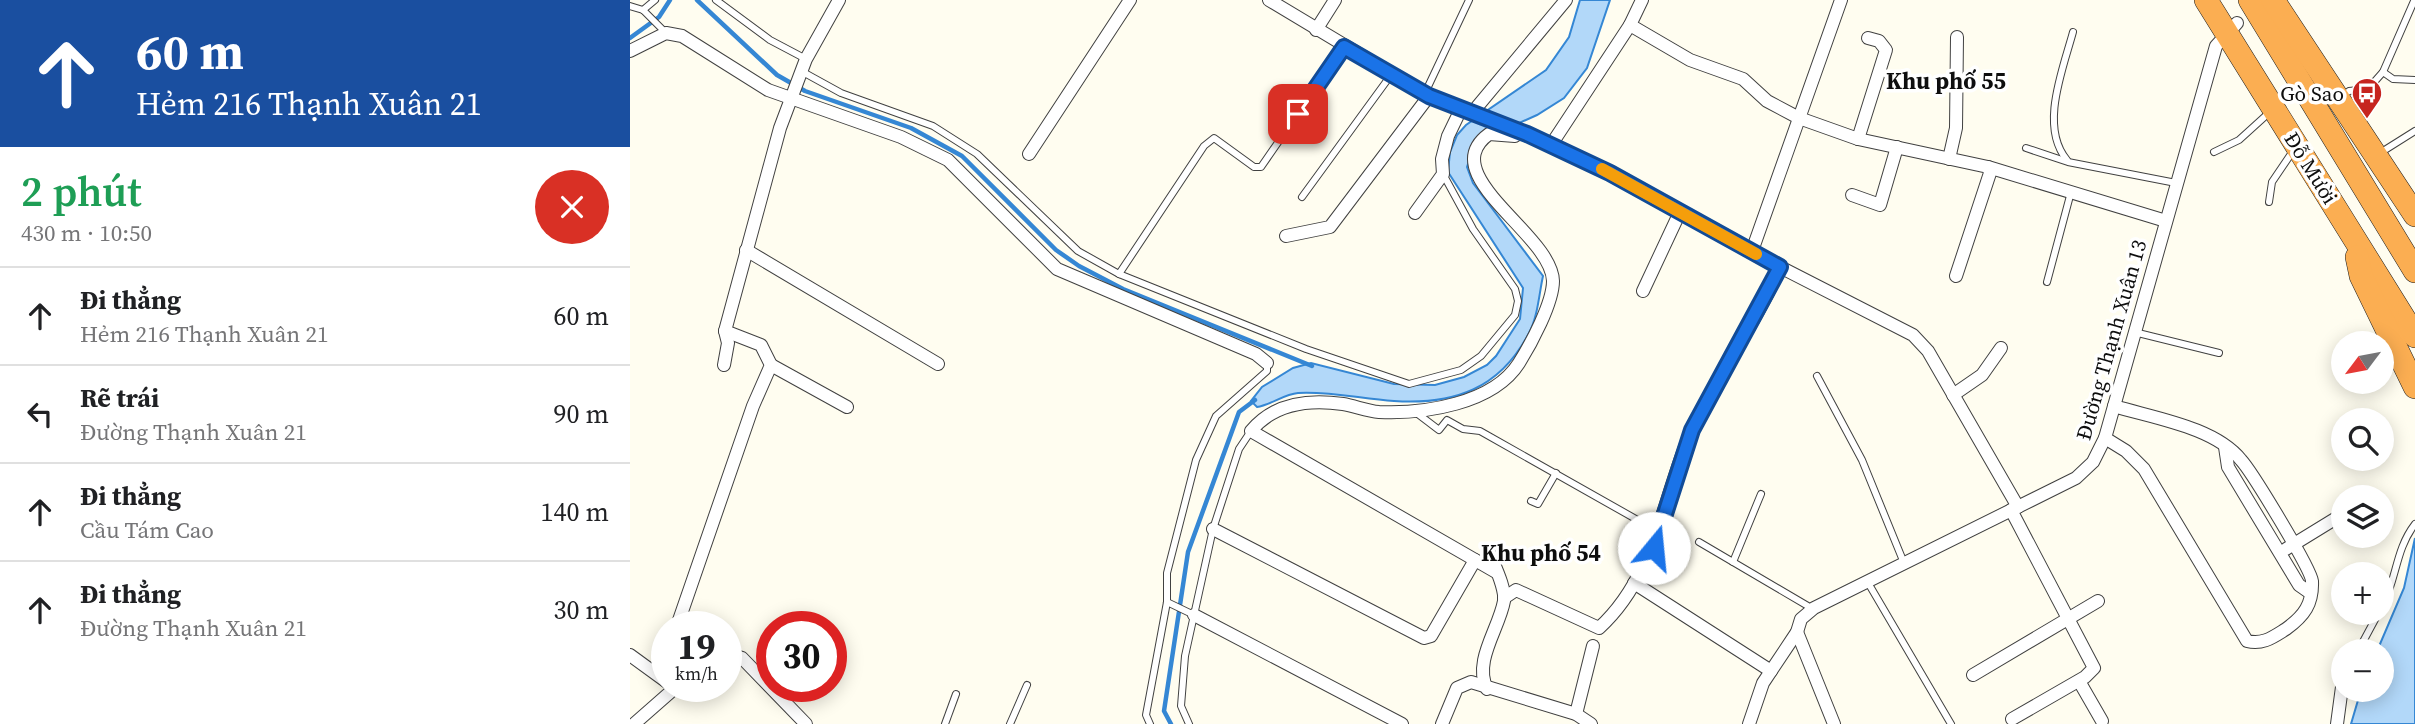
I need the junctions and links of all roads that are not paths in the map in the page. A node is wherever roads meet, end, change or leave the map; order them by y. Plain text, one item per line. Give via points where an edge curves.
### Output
1 (655, 0) edge
2 (716, 0) edge
3 (839, 0) edge
4 (1130, 0) edge
5 (1269, 0) edge
6 (1335, 0) edge
7 (1469, 0) edge
8 (1566, 0) edge
9 (1642, 0) edge
10 (1841, 0) edge
11 (2206, 0) edge
12 (2223, 0) edge
13 (2250, 0) edge
14 (2273, 0) edge
15 (2414, 1) edge
16 (630, 6) edge
17 (643, 10) junction
18 (1630, 25) junction
19 (2232, 27) junction
20 (663, 29) junction
21 (1317, 30) junction
22 (2073, 33) dead end
23 (1957, 37) dead end
24 (1868, 38) dead end
25 (1344, 47) junction
26 (630, 51) edge
27 (806, 59) junction
28 (2383, 72) junction
29 (801, 74) junction
30 (1391, 75) junction
31 (2415, 80) edge
32 (1427, 95) junction
33 (792, 97) junction
34 (2339, 99) junction
35 (2274, 107) junction
36 (1470, 112) junction
37 (1799, 118) junction
38 (2415, 131) edge
39 (1530, 135) junction
40 (1858, 139) junction
41 (1551, 145) junction
42 (2298, 147) junction
43 (1897, 148) junction
44 (2026, 148) dead end
45 (2214, 152) dead end
46 (1029, 154) dead end
47 (2376, 156) junction
48 (1949, 159) junction
49 (2068, 162) junction
50 (1987, 167) junction
51 (1443, 174) junction
52 (2389, 176) junction
53 (2176, 183) junction
54 (2071, 192) junction
55 (2415, 192) edge
56 (1852, 195) dead end
57 (1302, 197) dead end
58 (2269, 202) dead end
59 (1680, 212) junction
60 (1415, 213) dead end
61 (2415, 215) edge
62 (2166, 220) junction
63 (2352, 233) junction
64 (1286, 236) dead end
65 (746, 250) junction
66 (1752, 251) junction
67 (1780, 267) junction
68 (2415, 271) edge
69 (1119, 274) junction
70 (1956, 276) dead end
71 (2047, 282) dead end
72 (1643, 291) dead end
73 (2415, 306) edge
74 (724, 331) junction
75 (2134, 332) junction
76 (2415, 336) edge
77 (2001, 348) dead end
78 (2219, 353) dead end
79 (1267, 363) joint
80 (937, 364) dead end
81 (724, 365) dead end
82 (771, 365) junction
83 (1817, 376) dead end
84 (2415, 387) edge
85 (1953, 395) junction
86 (2114, 406) junction
87 (846, 407) dead end
88 (1412, 410) junction
89 (1251, 431) junction
90 (2105, 438) junction
91 (2225, 447) junction
92 (1556, 473) junction
93 (1761, 494) dead end
94 (1531, 501) dead end
95 (2015, 508) junction
96 (2331, 521) edge
97 (2415, 524) edge
98 (1213, 529) junction
99 (1658, 532) junction
100 (1699, 542) dead end
101 (2292, 545) junction
102 (1488, 549) dead end
103 (2280, 552) junction
104 (1475, 560) junction
105 (1733, 562) junction
106 (1904, 563) junction
107 (2394, 569) edge
108 (1496, 572) junction
109 (1867, 581) junction
110 (1634, 583) junction
111 (2309, 592) junction
112 (1504, 598) junction
113 (2098, 601) dead end
114 (1167, 602) junction
115 (1812, 609) junction
116 (682, 611) edge
117 (1194, 615) junction
118 (2068, 617) junction
119 (1797, 632) junction
120 (1593, 646) dead end
121 (630, 655) edge
122 (742, 657) edge
123 (651, 669) edge
124 (1770, 671) junction
125 (1973, 675) dead end
126 (2079, 681) junction
127 (1027, 685) dead end
128 (1487, 689) junction
129 (956, 694) dead end
130 (658, 702) edge
131 (2338, 702) edge
132 (1576, 714) junction
133 (2012, 719) dead end
134 (2102, 721) dead end
135 (634, 724) edge
136 (806, 724) edge
137 (945, 724) edge
138 (1010, 724) edge
139 (1150, 724) edge
140 (1189, 724) edge
141 (1402, 724) edge
142 (1442, 724) edge
143 (1591, 724) edge
144 (1749, 724) edge
145 (1834, 724) edge
146 (1951, 724) edge
147 (2337, 724) edge

1 - 17 lane
2 - 27 lane via 769,40
3 - 27 street
4 - 46 street
5 - 21 street
6 - 21 street
7 - 32 lane
8 - 36 street
9 - 18 street
10 - 37 street
11 - 19 highway, Đỗ Mười
12 - 19 highway, Đỗ Mười
13 - 68 highway, Đỗ Mười
14 - 34 highway
15 - 28 lane
16 - 17 lane
17 - 20 lane
18 - 37 street via 1689,60 1742,79 1767,101
18 - 41 street
19 - 35 highway, Đỗ Mười
19 - 53 street, Đường Thạnh Xuân 13 via 2216,46
19 - 73 highway, Đỗ Mười
20 - 26 street
20 - 33 street via 768,90
21 - 25 street
22 - 49 lane via 2055,107 2059,150
23 - 48 street via 1956,128
24 - 40 street via 1880,41 1886,50
25 - 30 street
25 - 69 lane via 1261,167 1254,167 1214,138 1204,146
27 - 29 street
28 - 31 lane via 2393,79
28 - 34 lane via 2368,89 2349,91
29 - 33 street
29 - 69 lane via 933,126 977,155 1078,251
30 - 32 street
30 - 57 lane
32 - 36 street
32 - 64 street via 1330,227
33 - 65 street
33 - 79 street via 901,137 948,160 1057,269 1256,354
34 - 47 highway
35 - 42 highway, Đỗ Mười
35 - 45 lane via 2239,140
36 - 39 street
36 - 51 street via 1448,136
37 - 40 street
37 - 66 street
38 - 47 lane
39 - 41 street
39 - 88 street via 1489,134 1475,146 1472,163 1480,180 1550,269 1553,283 1533,338 1517,366 1492,390
40 - 43 street
41 - 59 street
42 - 58 lane via 2272,183
42 - 63 highway, Đỗ Mười
43 - 48 street
43 - 56 street via 1880,205
44 - 49 lane
47 - 52 highway
48 - 50 street
49 - 53 lane
50 - 54 street
50 - 70 street via 1990,173
51 - 60 street
51 - 69 lane via 1473,229 1515,289 1518,301 1515,315 1481,356 1443,376 1409,384 1381,376
52 - 55 highway
52 - 61 highway
53 - 62 street, Đường Thạnh Xuân 13
54 - 62 street
54 - 71 lane
59 - 66 street
59 - 72 street
62 - 75 street, Đường Thạnh Xuân 13
63 - 76 highway, Đỗ Mười
63 - 84 highway via 2361,276
65 - 74 street
65 - 80 street
66 - 67 street
67 - 85 street via 1913,335
67 - 99 street via 1692,430
74 - 81 street via 728,343
74 - 82 street via 761,345
75 - 78 lane
75 - 86 street, Đường Thạnh Xuân 13
77 - 85 street via 1982,375
79 - 114 lane via 1262,377 1216,416 1204,441 1181,512 1167,573
82 - 87 street
82 - 116 street
83 - 106 lane via 1862,460
85 - 95 street
86 - 90 street, Đường Thạnh Xuân 13
86 - 91 street via 2188,426
88 - 89 street via 1378,412 1301,402 1274,411
88 - 92 lane via 1438,430 1447,420 1480,431
89 - 98 lane via 1240,449
89 - 104 street
90 - 95 street, Đường Thạnh Xuân 13 via 2086,471
90 - 111 street via 2144,469 2247,641 2271,639 2298,620 2310,604
91 - 101 street via 2241,459
91 - 103 street via 2228,467
92 - 94 lane via 1538,504
92 - 99 lane
93 - 105 lane
95 - 106 street, Đường Thạnh Xuân 13
95 - 118 street
96 - 101 street
97 - 107 lane via 2396,556
98 - 104 street via 1424,638 1431,636
98 - 117 lane
99 - 110 street
100 - 105 lane
101 - 103 street
101 - 111 street via 2312,580
102 - 108 street
103 - 111 street via 2299,585
104 - 108 street
105 - 115 lane
106 - 109 street, Đường Thạnh Xuân 13
108 - 112 street
109 - 115 street, Đường Thạnh Xuân 13
109 - 146 lane
110 - 112 street via 1599,628 1516,590
110 - 124 street
112 - 128 street via 1485,658 1482,678
113 - 118 street
114 - 117 lane
114 - 139 lane via 1146,715
115 - 119 street, Đường Thạnh Xuân 13
117 - 140 lane via 1181,685 1181,706
117 - 141 street
118 - 125 street
118 - 126 street via 2094,668
119 - 124 street, Đường Thạnh Xuân 13
119 - 145 street
120 - 132 street
121 - 123 street
122 - 136 street
124 - 144 street, Đường Thạnh Xuân 13
126 - 133 street
126 - 134 street
127 - 138 lane
128 - 132 street
128 - 142 street via 1471,682 1457,688
129 - 137 lane
130 - 135 street
131 - 147 street
132 - 143 street

